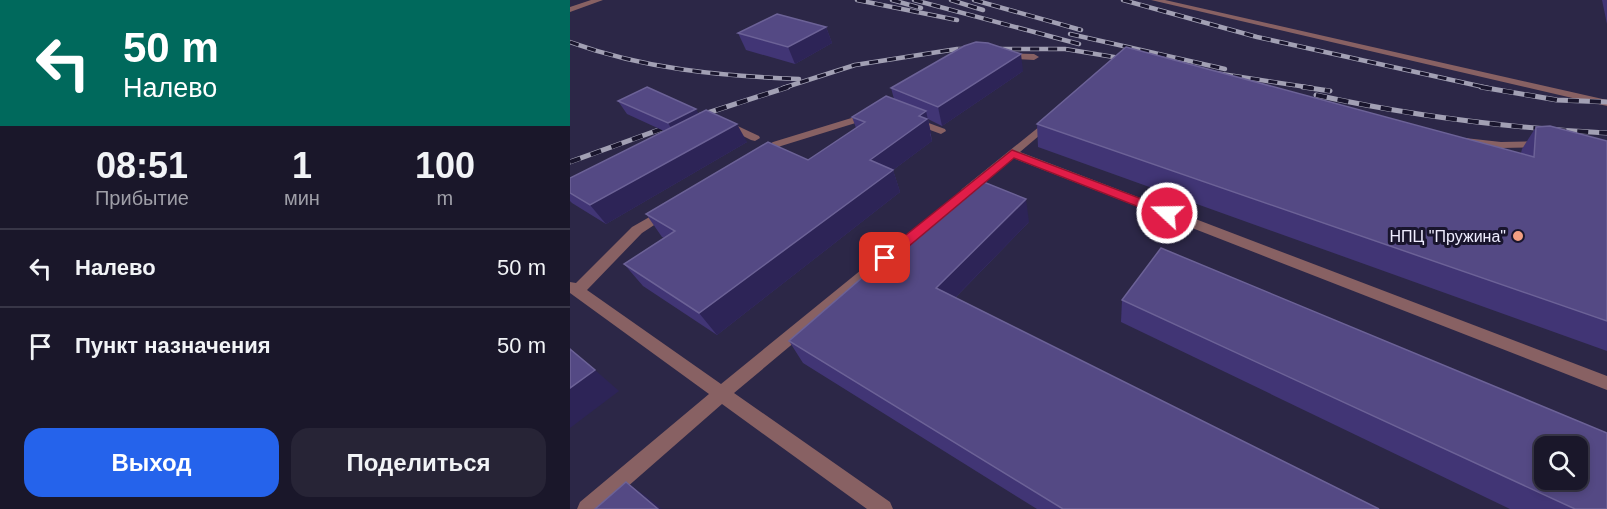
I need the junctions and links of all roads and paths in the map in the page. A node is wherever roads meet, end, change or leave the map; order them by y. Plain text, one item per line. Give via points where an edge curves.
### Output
1 (599, 0) edge
2 (1155, 0) edge
3 (570, 10) edge
4 (989, 55) edge
5 (1034, 57) dead end
6 (1607, 103) edge
7 (887, 110) edge
8 (1057, 115) edge
9 (909, 118) edge
10 (719, 120) edge
11 (941, 131) dead end
12 (755, 138) dead end
13 (1453, 138) edge
14 (1550, 146) edge
15 (1012, 153) junction
16 (747, 162) edge
17 (958, 198) edge
18 (677, 205) edge
19 (894, 251) edge
20 (574, 289) edge
21 (1607, 383) edge
22 (722, 393) junction
23 (587, 509) edge
24 (883, 509) edge

1 - 3 lane
2 - 6 lane
4 - 5 lane
7 - 16 lane via 777,144
8 - 15 lane
9 - 11 lane
10 - 12 lane
13 - 14 lane via 1501,145
15 - 17 lane
15 - 21 lane
18 - 20 lane via 637,230
19 - 22 lane
20 - 22 lane
22 - 23 lane
22 - 24 lane

